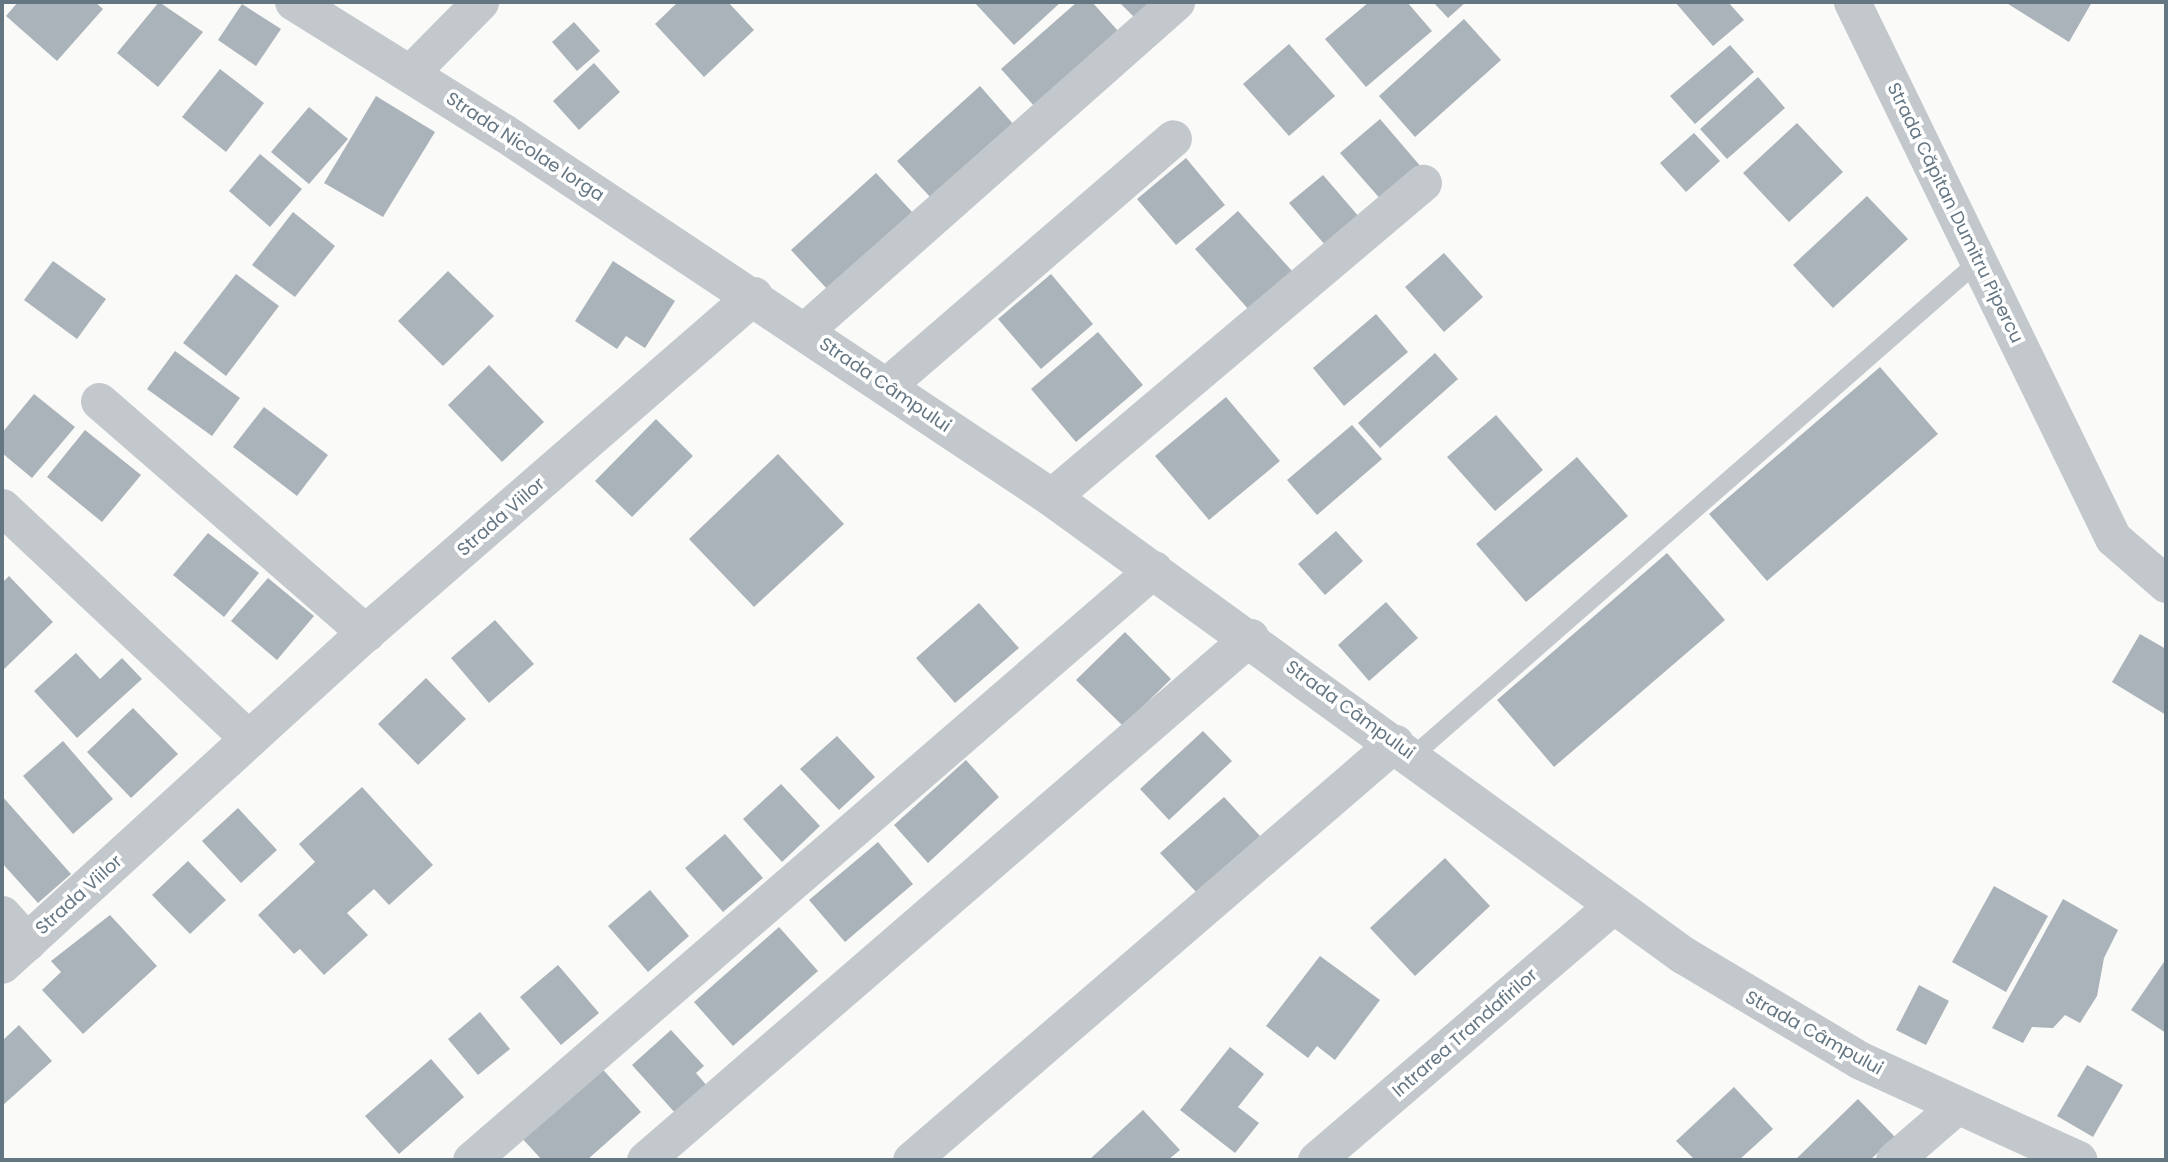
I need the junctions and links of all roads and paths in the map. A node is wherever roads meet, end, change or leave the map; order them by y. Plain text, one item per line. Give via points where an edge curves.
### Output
1 (294, 2) edge
2 (480, 2) edge
3 (1176, 2) edge
4 (1853, 2) edge
5 (410, 73) junction
6 (1173, 138) dead end
7 (1423, 183) dead end
8 (1979, 260) junction
9 (754, 296) junction
10 (804, 331) junction
11 (886, 386) junction
12 (99, 401) dead end
13 (1051, 497) junction
14 (2, 507) edge
15 (1154, 569) junction
16 (2166, 583) edge
17 (366, 634) junction
18 (1250, 638) junction
19 (249, 739) junction
20 (1404, 750) junction
21 (1614, 905) junction
22 (2, 914) edge
23 (14, 953) edge
24 (1954, 1108) junction
25 (471, 1160) edge
26 (645, 1160) edge
27 (911, 1160) edge
28 (1316, 1160) edge
29 (1894, 1160) edge
30 (2078, 1160) edge

1 - 5 street, Strada Nicolae Iorga
2 - 5 street
3 - 10 street
4 - 8 street, Strada Căpitan Dumitru Pipercu
5 - 9 street, Strada Nicolae Iorga
6 - 11 street
7 - 13 street
8 - 16 street, Strada Căpitan Dumitru Pipercu via 2113,537
8 - 20 lane
9 - 10 street, Strada Câmpului
9 - 17 street, Strada Viilor
10 - 11 street, Strada Câmpului
11 - 13 street, Strada Câmpului
12 - 17 street
13 - 15 street, Strada Câmpului
14 - 19 street
15 - 18 street, Strada Câmpului
15 - 25 street
17 - 19 street, Strada Viilor
18 - 20 street, Strada Câmpului
18 - 26 street
19 - 23 street, Strada Viilor
20 - 21 street, Strada Câmpului
20 - 27 street
21 - 24 street, Strada Câmpului via 1755,1001
21 - 28 street, Intrarea Trandafirilor
22 - 23 street
24 - 29 street
24 - 30 street, Strada Câmpului

